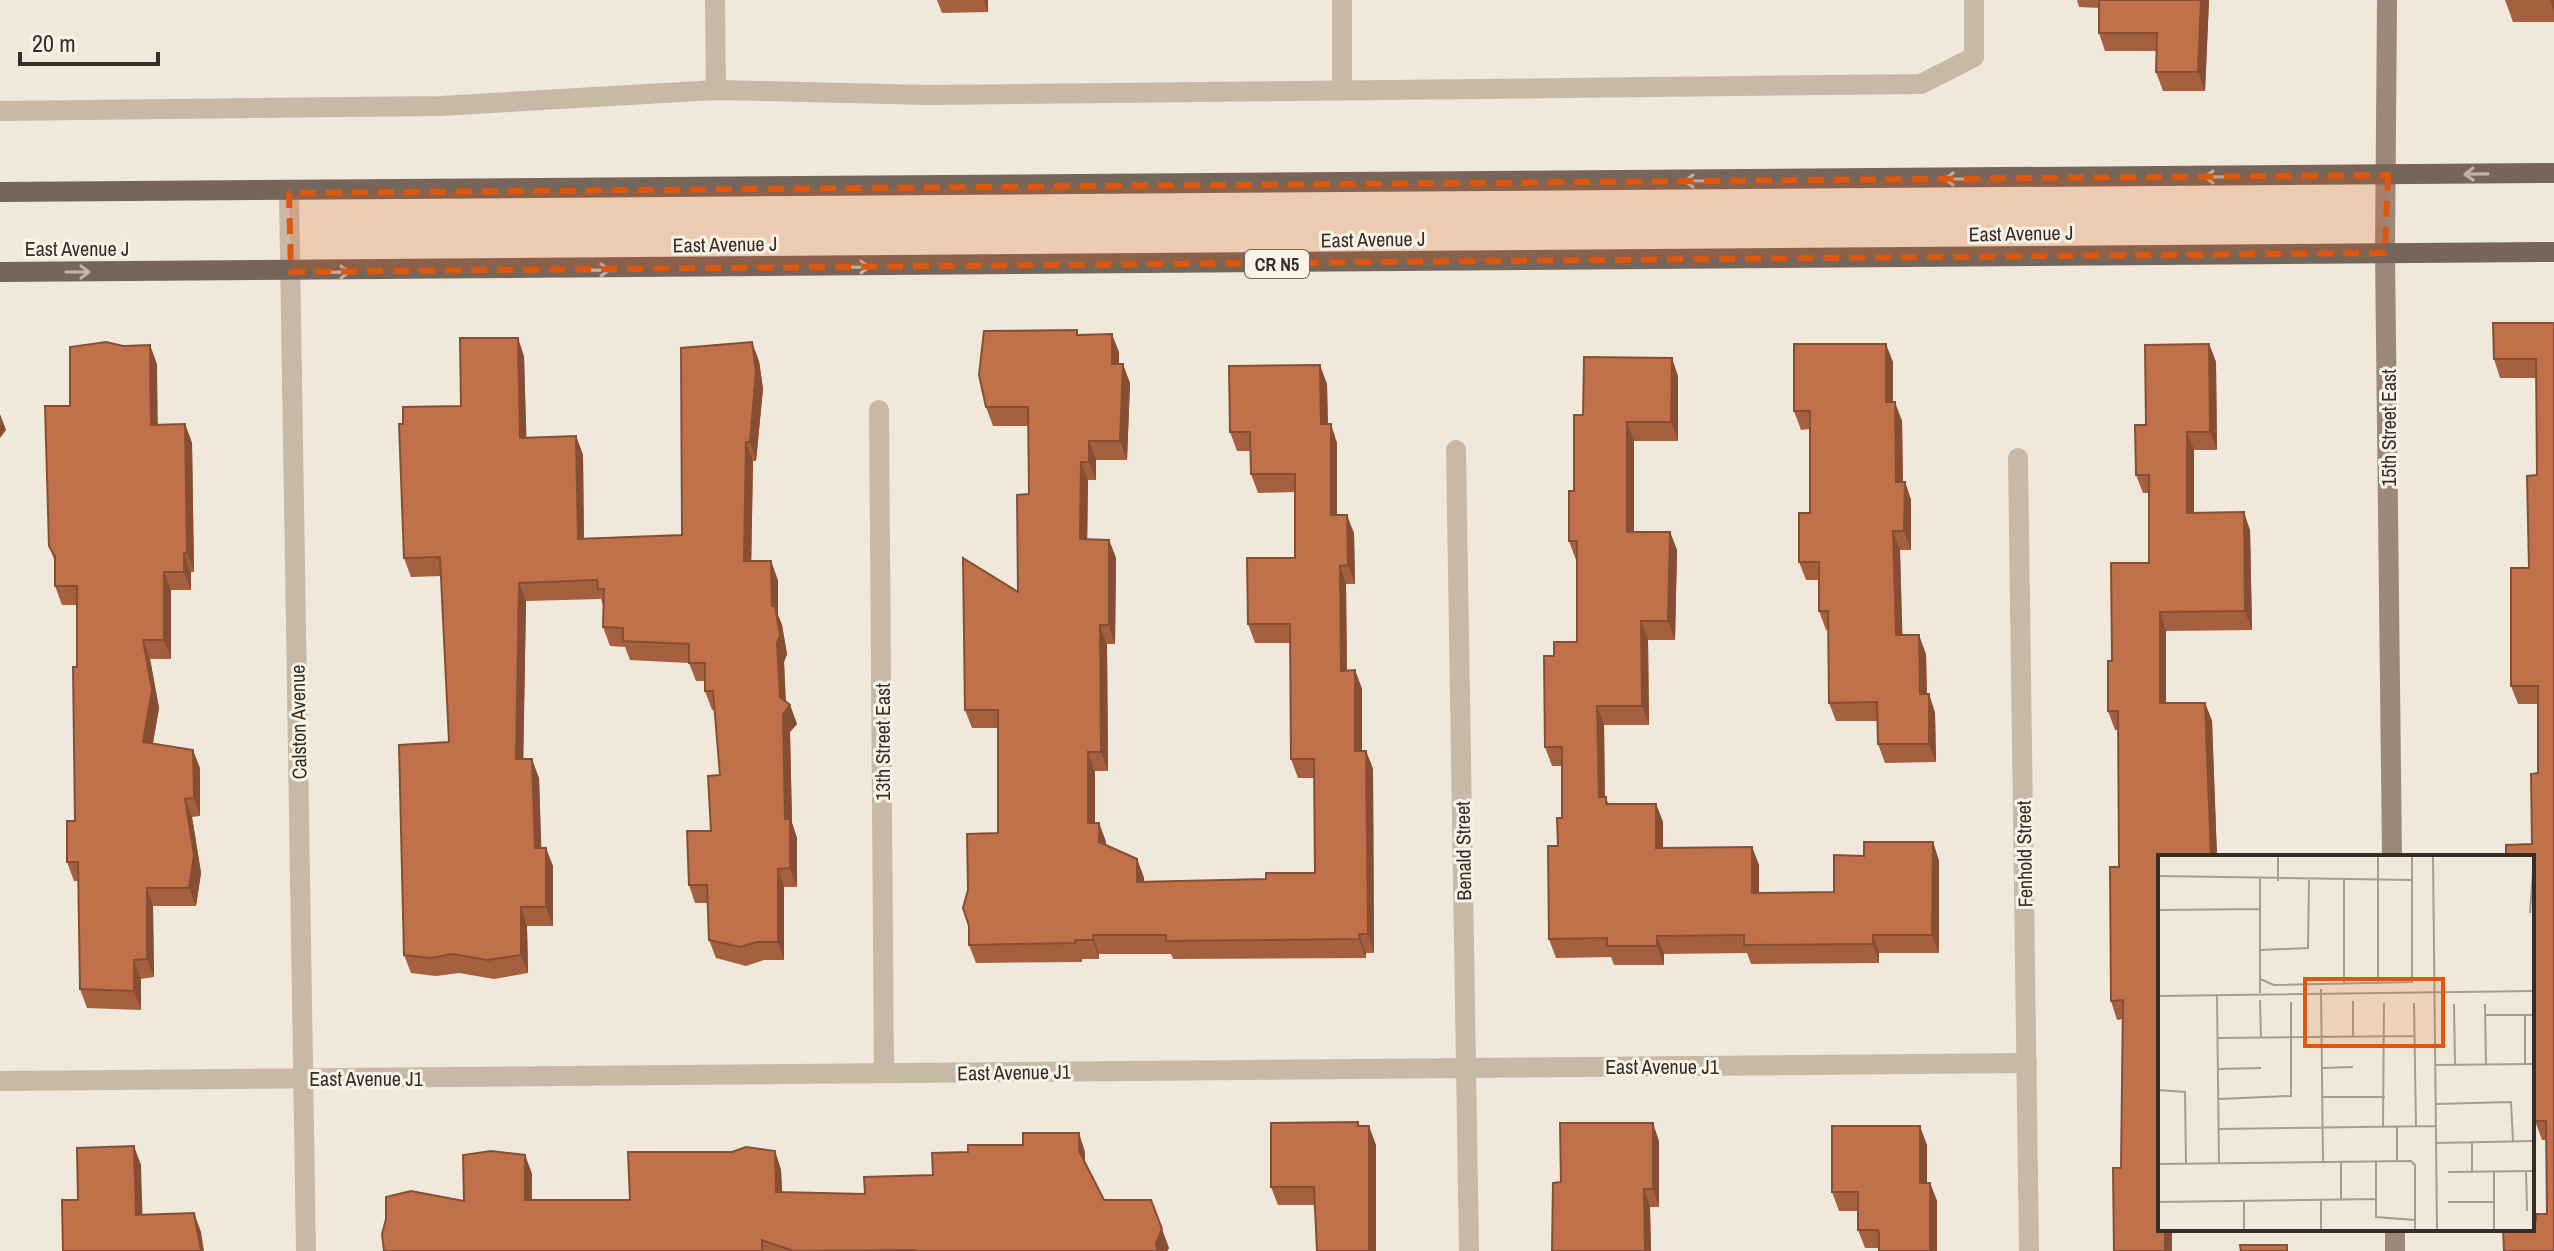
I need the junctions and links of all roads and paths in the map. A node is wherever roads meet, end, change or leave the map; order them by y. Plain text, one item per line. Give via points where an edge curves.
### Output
1 (715, 0) edge
2 (1342, 0) edge
3 (1974, 0) edge
4 (2387, 0) edge
5 (1342, 89) junction
6 (716, 90) junction
7 (0, 111) edge
8 (2554, 173) edge
9 (2388, 175) junction
10 (0, 192) edge
11 (289, 193) junction
12 (2554, 252) edge
13 (2385, 253) junction
14 (0, 272) edge
15 (291, 272) junction
16 (879, 410) dead end
17 (1456, 450) dead end
18 (2018, 458) dead end
19 (2392, 855) edge
20 (2027, 1063) junction
21 (1467, 1068) junction
22 (884, 1073) junction
23 (304, 1078) junction
24 (0, 1081) edge
25 (306, 1251) edge
26 (1469, 1251) edge
27 (2029, 1251) edge

1 - 6 street
2 - 5 street
3 - 5 street via 1974,57 1921,84
4 - 9 street, 15th Street East
5 - 6 street via 930,95
6 - 7 street via 440,106
8 -> 9 main road
9 -> 11 main road
9 - 13 street, 15th Street East
10 - 11 main road
11 - 15 street, Calston Avenue
12 - 13 main road, East Avenue J / CR N5
15 -> 13 main road, East Avenue J / CR N5
13 - 19 street, 15th Street East
14 -> 15 main road, East Avenue J / CR N5
15 - 23 street, Calston Avenue
16 - 22 street, 13th Street East
17 - 21 street, Benald Street
18 - 20 street, Fenhold Street
20 - 21 street, East Avenue J1
20 - 27 street, Fenhold Street
21 - 22 street, East Avenue J1
21 - 26 street, Benald Street
22 - 23 street, East Avenue J1
23 - 24 street, East Avenue J1
23 - 25 street, Calston Avenue

